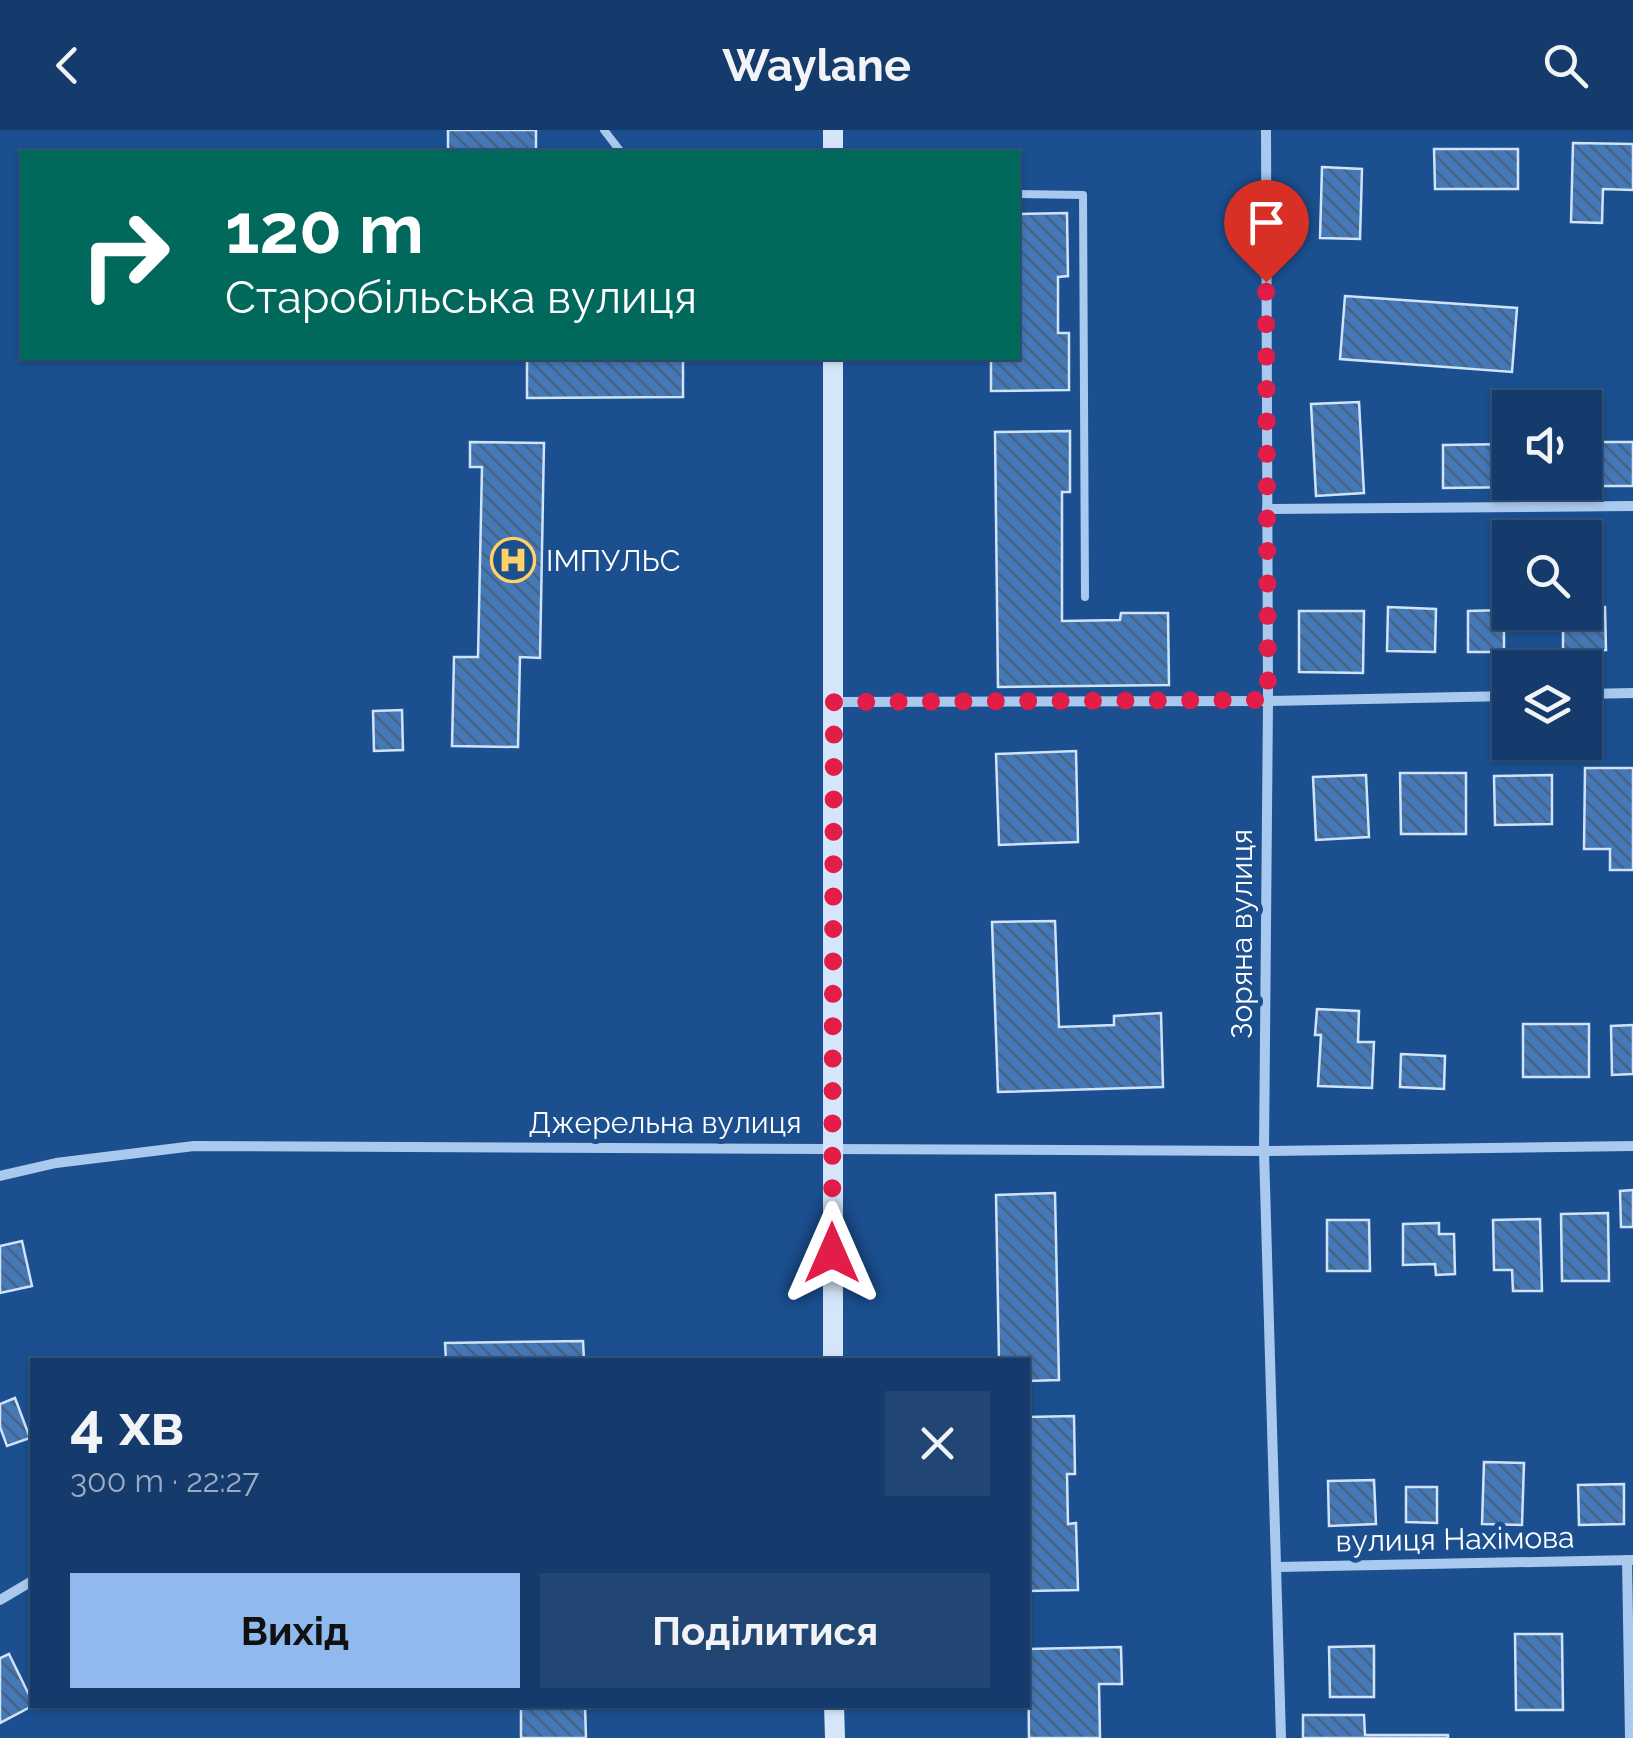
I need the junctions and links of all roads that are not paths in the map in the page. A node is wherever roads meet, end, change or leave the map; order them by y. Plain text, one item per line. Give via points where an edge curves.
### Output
1 (604, 130) edge
2 (1266, 130) edge
3 (619, 150) edge
4 (1020, 194) edge
5 (833, 360) edge
6 (1633, 506) edge
7 (1267, 509) junction
8 (1085, 598) dead end
9 (1633, 693) edge
10 (1602, 694) edge
11 (1492, 696) edge
12 (1268, 700) junction
13 (834, 702) junction
14 (1633, 1146) edge
15 (832, 1147) junction
16 (1264, 1151) junction
17 (0, 1176) edge
18 (833, 1358) edge
19 (1630, 1560) edge
20 (1278, 1567) junction
21 (30, 1582) edge
22 (0, 1600) edge
23 (834, 1708) edge
24 (834, 1738) edge
25 (1281, 1738) edge
26 (1630, 1738) edge

1 - 3 lane
2 - 7 street, Зоряна вулиця
4 - 8 lane via 1083,195
5 - 13 main road
6 - 7 street
7 - 12 street, Зоряна вулиця
9 - 10 street
11 - 12 street
12 - 13 street
12 - 16 street, Зоряна вулиця
13 - 15 main road
14 - 16 street, Джерельна вулиця
15 - 16 street, Джерельна вулиця
15 - 17 street, Джерельна вулиця via 194,1146
15 - 18 main road
16 - 20 street, Зоряна вулиця
19 - 20 street, вулиця Нахімова
19 - 26 street
20 - 25 street, Зоряна вулиця
21 - 22 street
23 - 24 main road

